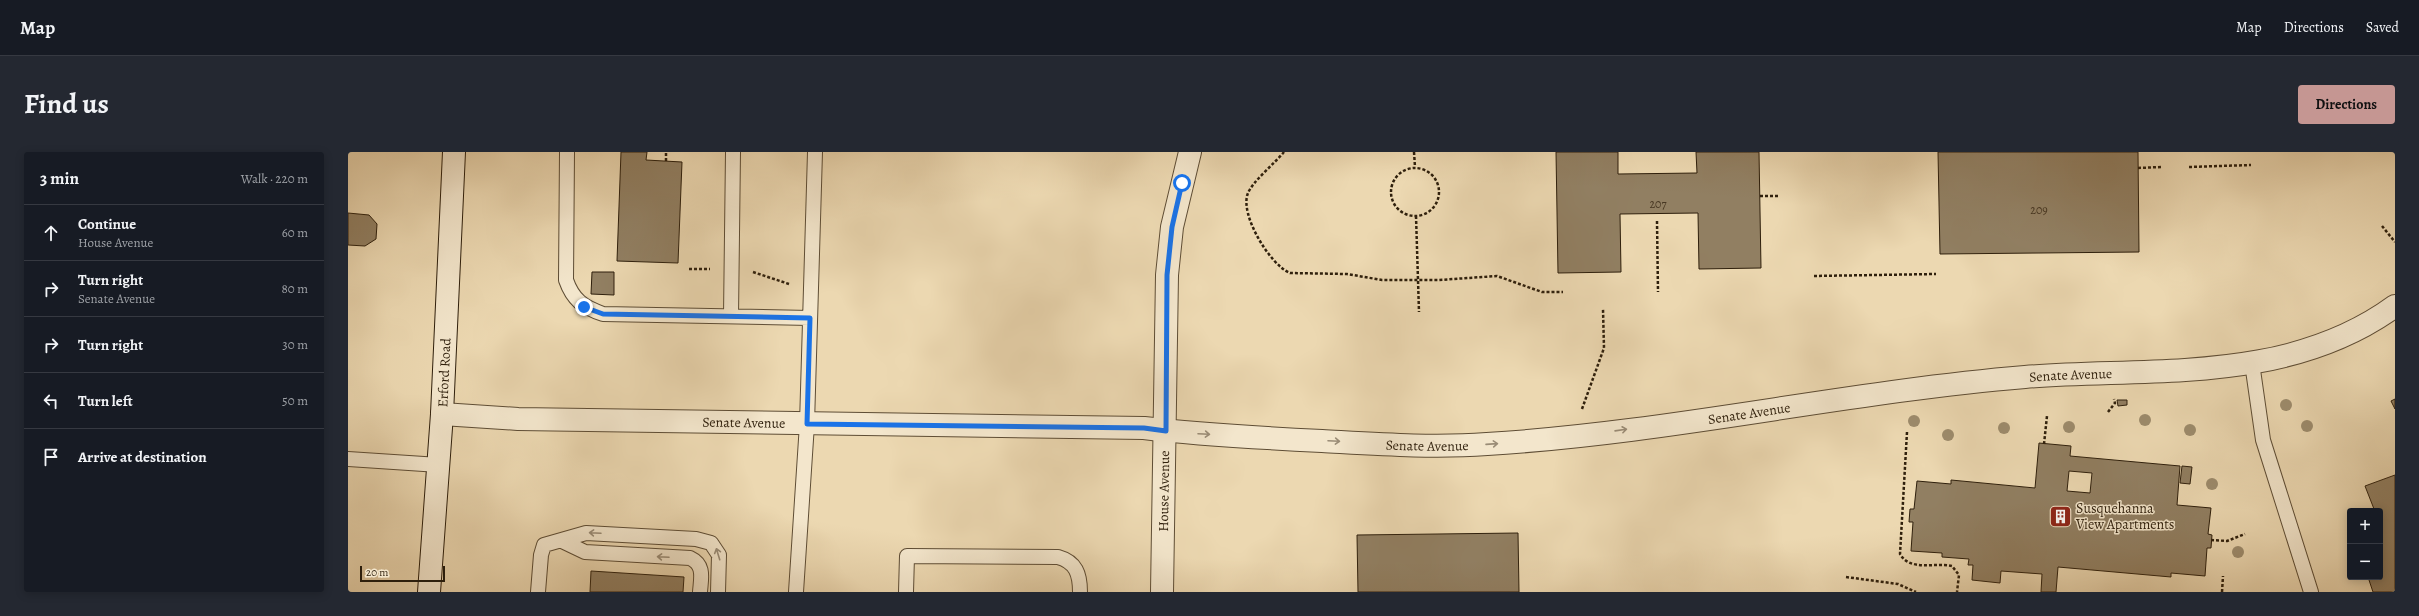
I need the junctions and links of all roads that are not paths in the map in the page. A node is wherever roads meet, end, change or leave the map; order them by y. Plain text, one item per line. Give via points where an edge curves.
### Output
1 (454, 152) edge
2 (567, 152) edge
3 (733, 152) edge
4 (815, 152) edge
5 (1190, 152) edge
6 (2395, 306) edge
7 (731, 316) junction
8 (810, 318) junction
9 (2252, 363) junction
10 (442, 414) junction
11 (807, 424) junction
12 (1166, 431) junction
13 (348, 459) edge
14 (439, 465) junction
15 (562, 541) junction
16 (429, 592) edge
17 (538, 592) edge
18 (700, 592) edge
19 (718, 592) edge
20 (796, 592) edge
21 (906, 592) edge
22 (1080, 592) edge
23 (1162, 592) edge
24 (2311, 592) edge

1 - 10 street, Erford Road
2 - 7 lane via 566,280 570,293 584,307 603,314
3 - 7 lane
4 - 8 lane
5 - 12 street, House Avenue via 1172,227 1169,254
6 - 9 street, Senate Avenue via 2340,338 2280,358
7 - 8 lane
8 - 11 lane
12 -> 9 street, Senate Avenue via 1434,446 1488,444 1581,436 2026,377 2178,372
9 - 24 lane via 2263,440
10 - 11 street, Senate Avenue via 518,419
10 - 14 street, Erford Road
11 - 12 street, Senate Avenue via 1144,428
11 - 20 lane
12 - 23 street, House Avenue
13 - 14 lane
14 - 16 street, Erford Road
15 - 17 lane via 548,542 544,545
18 -> 15 lane via 700,564 690,558 585,552
19 -> 15 lane via 719,555 715,546 705,540 586,532
21 - 22 lane via 907,556 1058,557 1066,559 1077,570

